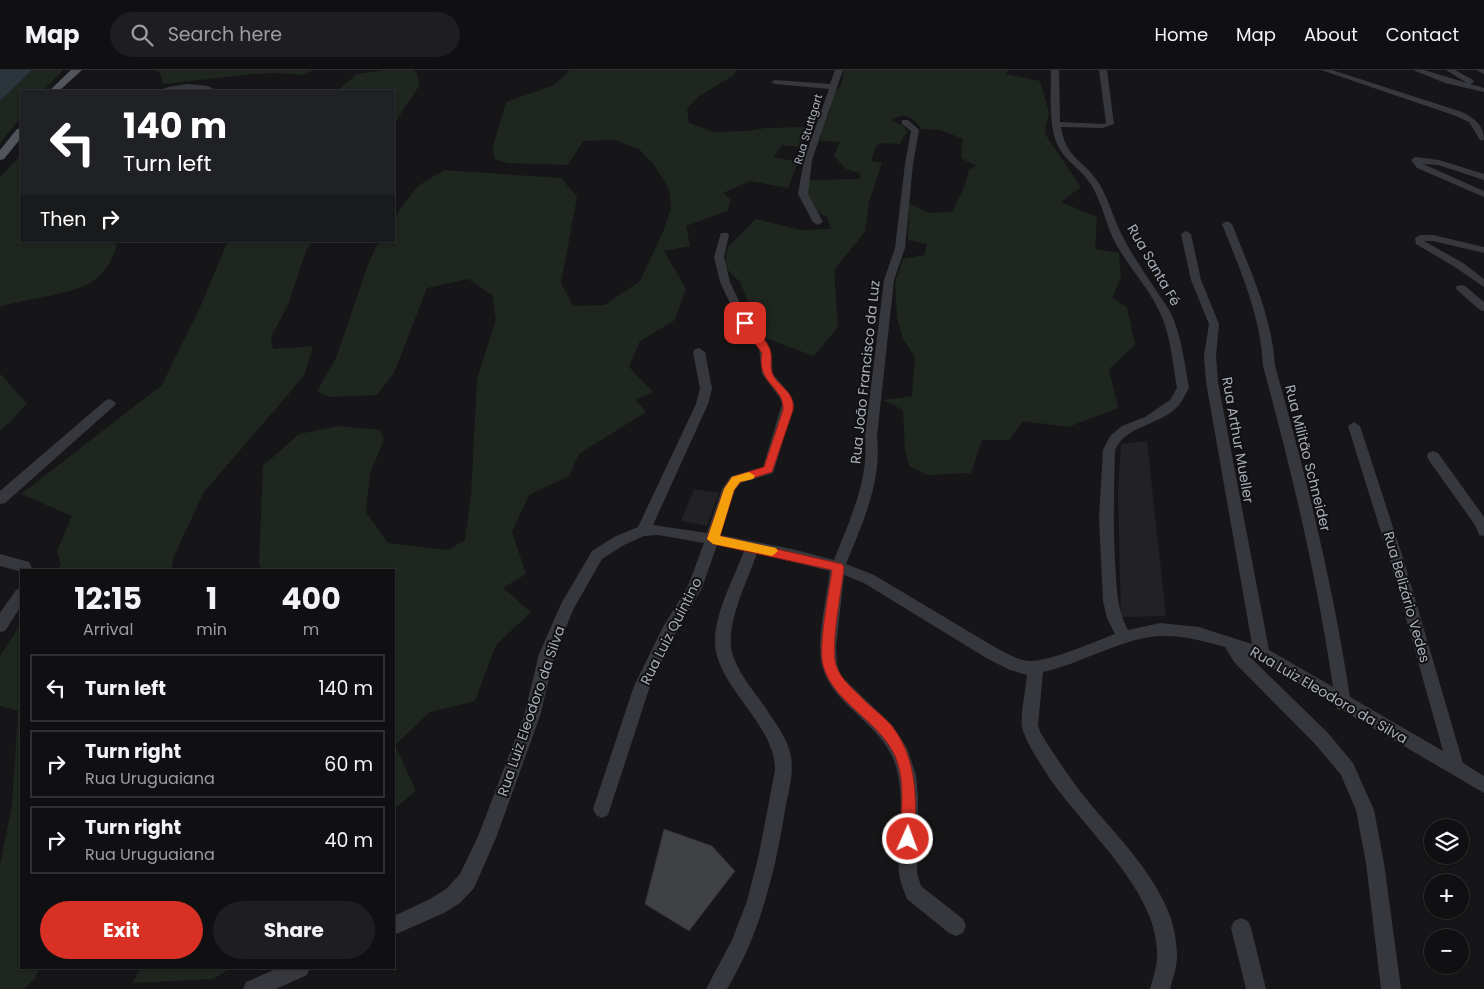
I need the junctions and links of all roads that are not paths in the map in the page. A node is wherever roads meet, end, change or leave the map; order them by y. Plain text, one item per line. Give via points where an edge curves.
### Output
1 (77, 70) edge
2 (839, 70) edge
3 (1055, 70) edge
4 (1103, 70) edge
5 (1325, 70) edge
6 (1417, 70) edge
7 (1450, 70) edge
8 (1480, 70) edge
9 (1484, 72) edge
10 (776, 82) dead end
11 (833, 87) junction
12 (1483, 89) edge
13 (58, 90) edge
14 (170, 90) edge
15 (212, 90) edge
16 (905, 122) dead end
17 (1057, 124) junction
18 (20, 132) edge
19 (1483, 138) edge
20 (0, 156) edge
21 (1484, 177) edge
22 (1484, 194) edge
23 (818, 222) dead end
24 (1227, 224) dead end
25 (1186, 234) dead end
26 (724, 235) dead end
27 (1484, 250) edge
28 (1483, 282) edge
29 (1461, 288) dead end
30 (1484, 308) edge
31 (700, 352) dead end
32 (110, 403) dead end
33 (1354, 426) dead end
34 (1433, 456) dead end
35 (0, 499) edge
36 (643, 531) junction
37 (1484, 531) edge
38 (713, 539) junction
39 (752, 547) junction
40 (0, 560) edge
41 (838, 567) junction
42 (26, 569) edge
43 (20, 596) edge
44 (0, 626) edge
45 (1124, 638) junction
46 (1230, 642) junction
47 (1262, 654) junction
48 (1036, 667) junction
49 (1343, 704) junction
50 (1456, 769) junction
51 (1484, 785) edge
52 (602, 808) dead end
53 (395, 926) edge
54 (956, 926) dead end
55 (1241, 928) dead end
56 (298, 969) edge
57 (252, 989) edge
58 (716, 989) edge
59 (1160, 989) edge
60 (1256, 989) edge
61 (1391, 989) edge

1 - 13 main road
2 - 11 street, Rua Stuttgart
3 - 17 street, Rua Santa Fé
4 - 17 street via 1108,126
5 - 19 street via 1459,114 1472,120
6 - 12 street
7 - 12 street
8 - 9 street
10 - 11 street
11 - 23 street, Rua Stuttgart via 808,160 803,194
14 - 15 street via 204,87
16 - 41 street, Rua João Francisco da Luz via 915,130 908,164 900,248 889,280 871,436 873,458 863,504
17 - 45 street, Rua Santa Fé via 1063,149 1095,184 1117,236 1167,316 1183,388 1174,403 1114,438 1109,450 1106,518 1110,601
18 - 20 main road
21 - 22 street via 1439,163 1415,160 1420,166
24 - 49 street, Rua Militão Schneider via 1260,310 1269,366 1308,519 1338,662
25 - 47 street, Rua Arthur Mueller via 1196,280 1214,324 1210,356 1212,382
26 - 38 street via 719,256 722,276 745,323 761,342 770,378 789,402 768,470 736,479 729,489
27 - 28 street via 1433,238 1420,238 1419,242
29 - 30 street
31 - 36 street via 706,389 702,404
32 - 35 street
33 - 50 street, Rua Belizário Vedes via 1397,561
34 - 37 street
36 - 38 street, Rua Luiz Eleodoro da Silva via 668,531
36 - 53 street, Rua Luiz Eleodoro da Silva via 597,555 566,608 547,654 532,716 487,838 467,881 453,896 437,906
38 - 39 street, Rua Luiz Eleodoro da Silva
38 - 52 street, Rua Luiz Quintino via 695,588 668,632 642,686
39 - 41 street, Rua Luiz Eleodoro da Silva
39 - 58 street via 722,634 723,650 739,684 774,737 783,757 782,779 750,924 732,965
40 - 42 street
41 - 48 street, Rua Luiz Eleodoro da Silva via 869,579 1000,658 1016,665
41 - 54 street via 828,647 829,664 835,680 886,730 901,754 909,796 908,873 914,892
43 - 44 street
45 - 46 street, Rua Luiz Eleodoro da Silva via 1152,630 1171,629
45 - 48 street, Rua Luiz Eleodoro da Silva via 1063,661
46 - 47 street, Rua Luiz Eleodoro da Silva
46 - 61 street via 1239,657 1322,738 1347,769 1365,810
47 - 49 street, Rua Luiz Eleodoro da Silva
48 - 59 street via 1030,725 1033,736 1068,790 1143,882 1155,905 1167,953
49 - 50 street, Rua Luiz Eleodoro da Silva
50 - 51 street, Rua Luiz Eleodoro da Silva
55 - 60 street
56 - 57 street

